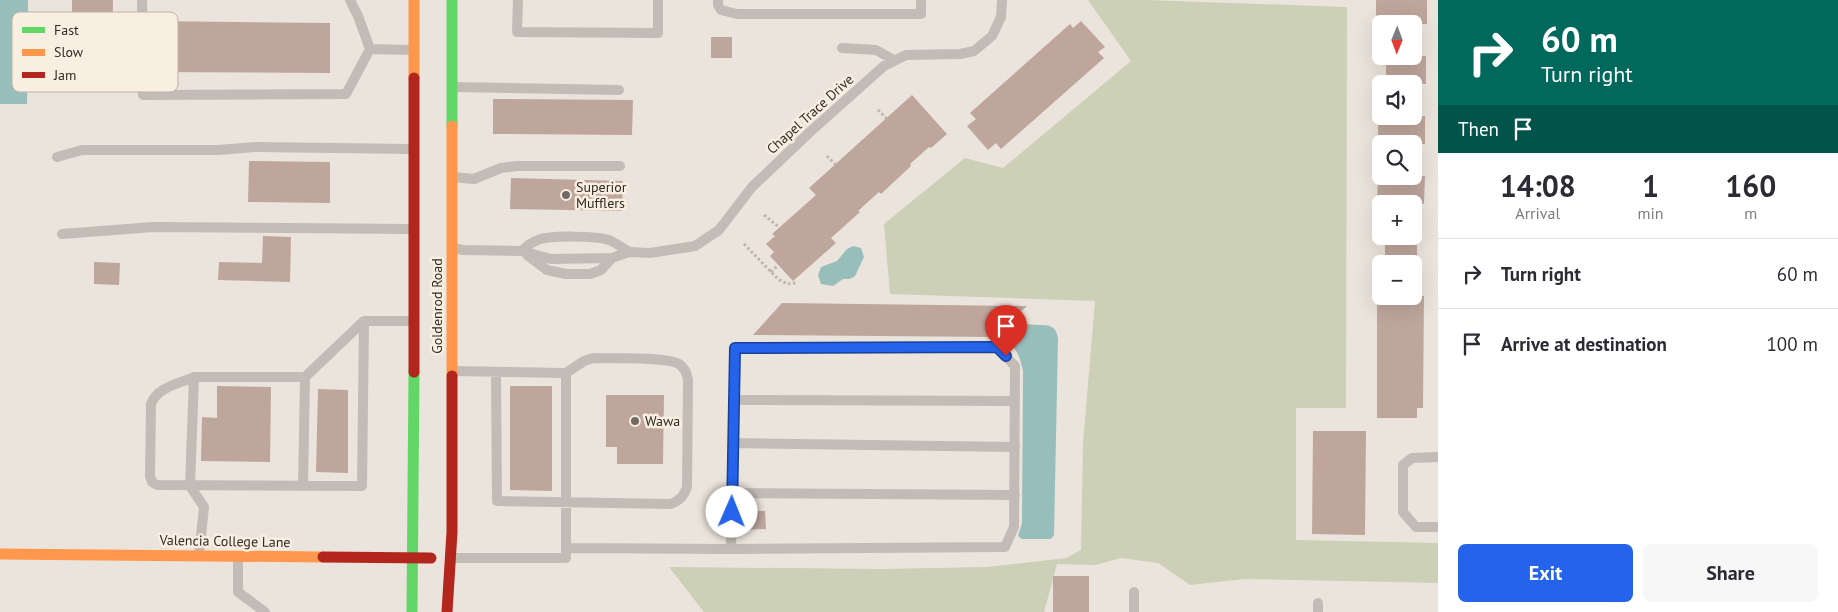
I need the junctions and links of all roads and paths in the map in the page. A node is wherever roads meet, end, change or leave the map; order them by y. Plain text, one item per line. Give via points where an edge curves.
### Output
1 (350, 0) edge
2 (414, 0) edge
3 (452, 0) edge
4 (518, 0) edge
5 (658, 0) edge
6 (718, 0) edge
7 (921, 0) edge
8 (1002, 0) edge
9 (842, 48) dead end
10 (370, 49) junction
11 (413, 50) junction
12 (894, 60) junction
13 (452, 87) junction
14 (619, 90) dead end
15 (143, 92) edge
16 (878, 110) dead end
17 (888, 120) dead end
18 (413, 149) junction
19 (57, 156) dead end
20 (827, 156) dead end
21 (620, 166) dead end
22 (837, 166) dead end
23 (451, 177) junction
24 (764, 215) dead end
25 (779, 228) dead end
26 (413, 229) junction
27 (62, 234) dead end
28 (744, 244) dead end
29 (452, 248) junction
30 (522, 251) junction
31 (629, 252) junction
32 (612, 258) junction
33 (778, 264) dead end
34 (771, 272) junction
35 (796, 282) dead end
36 (364, 321) junction
37 (415, 321) junction
38 (452, 370) junction
39 (496, 372) junction
40 (566, 372) junction
41 (194, 377) junction
42 (305, 377) junction
43 (734, 400) junction
44 (1015, 401) junction
45 (733, 444) junction
46 (1015, 447) junction
47 (1438, 457) edge
48 (190, 486) junction
49 (303, 486) junction
50 (732, 493) junction
51 (1014, 495) junction
52 (566, 502) junction
53 (1438, 527) edge
54 (566, 548) junction
55 (731, 549) junction
56 (0, 554) edge
57 (198, 556) junction
58 (238, 556) junction
59 (414, 558) junction
60 (450, 558) junction
61 (1134, 592) dead end
62 (265, 612) edge
63 (412, 612) edge
64 (447, 612) edge
65 (1134, 612) edge

1 - 10 lane
2 - 11 main road, Goldenrod Road
3 - 13 main road, Goldenrod Road
4 - 5 lane via 517,32 658,33
6 - 7 lane via 721,10 737,14 921,14
8 - 12 lane, Chapel Trace Drive via 1001,17 992,36 974,50 960,54 906,55
9 - 12 lane via 876,50
10 - 11 lane
10 - 15 lane via 346,94 143,95
11 - 18 main road, Goldenrod Road
12 - 31 lane, Chapel Trace Drive via 752,187 719,230 695,246 650,253
13 - 14 lane
13 - 23 main road, Goldenrod Road
16 - 17 path
18 - 19 lane via 82,150
18 - 26 main road, Goldenrod Road
20 - 22 path
21 - 23 lane via 517,166 500,168 474,179
23 - 29 main road, Goldenrod Road
24 - 25 path
26 - 27 lane via 153,227
26 - 37 main road, Goldenrod Road
28 - 34 path
29 - 30 lane, Chapel Trace Drive
29 - 38 main road, Goldenrod Road
30 - 31 lane, Chapel Trace Drive via 529,243 540,239 598,238
30 - 32 lane, Chapel Trace Drive via 551,259
30 - 32 lane, Chapel Trace Drive via 547,270 566,274 590,274 601,270
31 - 32 lane, Chapel Trace Drive
33 - 34 path
34 - 35 path via 787,284
36 - 37 lane
36 - 42 lane
36 - 49 lane via 362,486
37 - 59 main road, Goldenrod Road
38 - 39 lane
38 - 60 main road, Goldenrod Road
39 - 40 lane
39 - 52 lane via 496,501
40 - 52 lane
40 - 52 lane via 593,358 670,360 683,367 688,380 687,487 679,500 671,504
41 - 42 lane
41 - 48 lane
41 - 48 lane via 162,391 153,397 151,404 152,482 163,486
42 - 49 lane
43 - 44 lane
43 - 44 lane via 735,348 997,347 1016,366
43 - 45 lane
44 - 46 lane
45 - 46 lane
45 - 50 lane
46 - 51 lane
47 - 53 lane via 1412,458 1403,466 1403,512 1416,527
48 - 49 lane
48 - 57 lane via 204,507
50 - 51 lane
50 - 55 lane
51 - 55 lane via 1014,527 1004,547
52 - 54 lane
54 - 55 lane
54 - 60 lane via 566,558
56 - 57 main road, Valencia College Lane
57 - 58 main road, Valencia College Lane
58 - 59 main road, Valencia College Lane
58 - 62 lane via 238,592
59 - 60 main road, Valencia College Lane
59 - 63 main road, Goldenrod Road
60 - 64 main road, Goldenrod Road
61 - 65 lane

